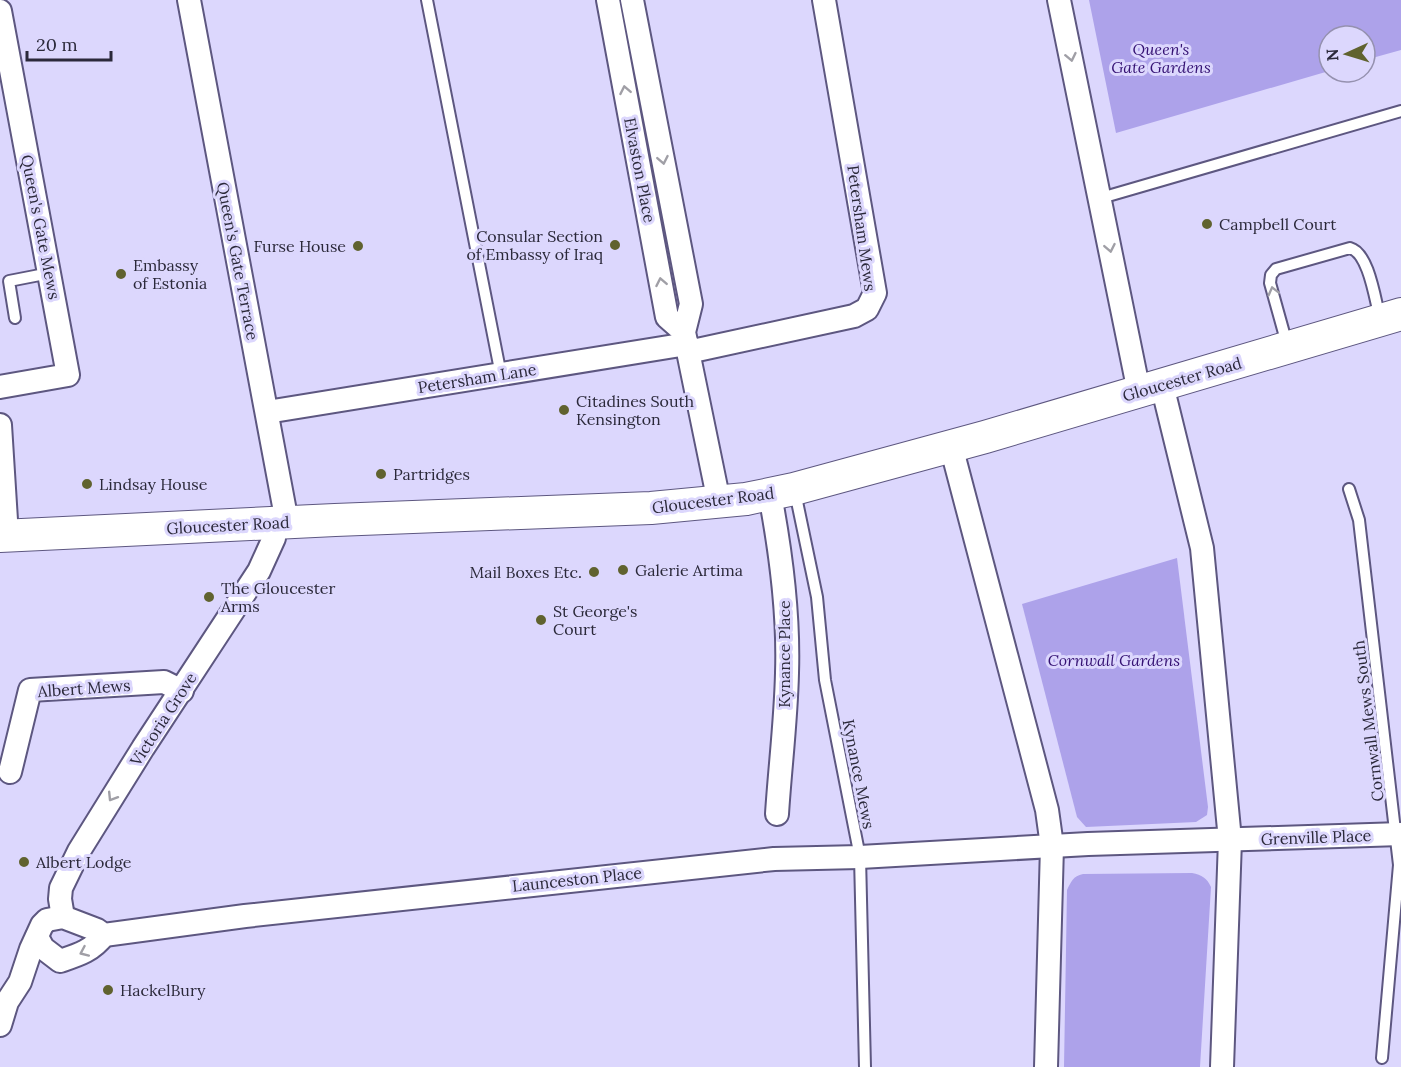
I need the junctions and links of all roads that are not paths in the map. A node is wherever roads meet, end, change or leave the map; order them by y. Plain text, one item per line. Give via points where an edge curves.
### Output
1 (189, 0) edge
2 (427, 0) edge
3 (608, 0) edge
4 (632, 0) edge
5 (824, 0) edge
6 (1059, 0) edge
7 (0, 11) edge
8 (1401, 111) edge
9 (1101, 198) junction
10 (50, 273) junction
11 (1391, 317) edge
12 (15, 318) dead end
13 (686, 343) junction
14 (1288, 347) junction
15 (501, 375) junction
16 (0, 387) edge
17 (1150, 388) junction
18 (267, 412) junction
19 (0, 425) edge
20 (951, 446) junction
21 (1349, 489) dead end
22 (782, 492) junction
23 (719, 502) junction
24 (281, 522) junction
25 (4, 536) edge
26 (182, 691) junction
27 (10, 772) dead end
28 (777, 814) dead end
29 (1399, 835) edge
30 (1230, 840) junction
31 (1052, 846) junction
32 (860, 857) junction
33 (63, 917) junction
34 (104, 935) junction
35 (37, 938) junction
36 (0, 1025) edge
37 (1382, 1058) dead end
38 (865, 1067) edge
39 (1046, 1067) edge
40 (1222, 1067) edge

1 - 18 street, Queen's Gate Terrace
2 - 15 lane
13 -> 3 street, Elvaston Place via 667,317
4 -> 13 street, Elvaston Place via 692,304
5 - 13 street, Petersham Mews via 875,293 867,309 854,316
6 -> 9 street
7 - 10 street, Queen's Gate Mews
8 - 9 lane
9 -> 17 street
10 - 12 lane via 9,281
10 - 16 street, Queen's Gate Mews via 68,375
11 - 14 main road, Gloucester Road
14 -> 11 lane via 1270,283 1276,269 1356,249
13 - 15 street, Petersham Lane
13 - 23 street, Elvaston Place
14 - 17 main road, Gloucester Road
15 - 18 street, Petersham Lane
17 - 20 main road, Gloucester Road
17 - 30 street via 1202,548
18 - 24 street, Queen's Gate Terrace
19 - 25 street
20 - 22 main road, Gloucester Road
20 - 31 street via 1047,810
21 - 29 lane, Cornwall Mews South via 1359,520
22 - 23 main road, Gloucester Road
22 - 28 street, Kynance Place via 779,543 787,672
22 - 32 lane, Kynance Mews via 817,597 825,680
23 - 24 main road, Gloucester Road
24 - 25 main road, Gloucester Road
24 - 26 street, Victoria Grove via 259,572
26 - 27 street, Albert Mews via 164,682 30,690
26 -> 33 street, Victoria Grove via 79,851 61,888
29 - 30 street, Grenville Place
29 - 37 lane, Cornwall Mews South
30 - 31 street
30 - 40 street
31 - 32 street, Launceston Place
31 - 39 street
32 - 34 street, Launceston Place via 774,859 579,879
32 - 38 lane, Kynance Mews
33 - 34 street
33 - 35 street via 47,920
34 -> 35 street via 87,952 60,962
35 - 36 street

